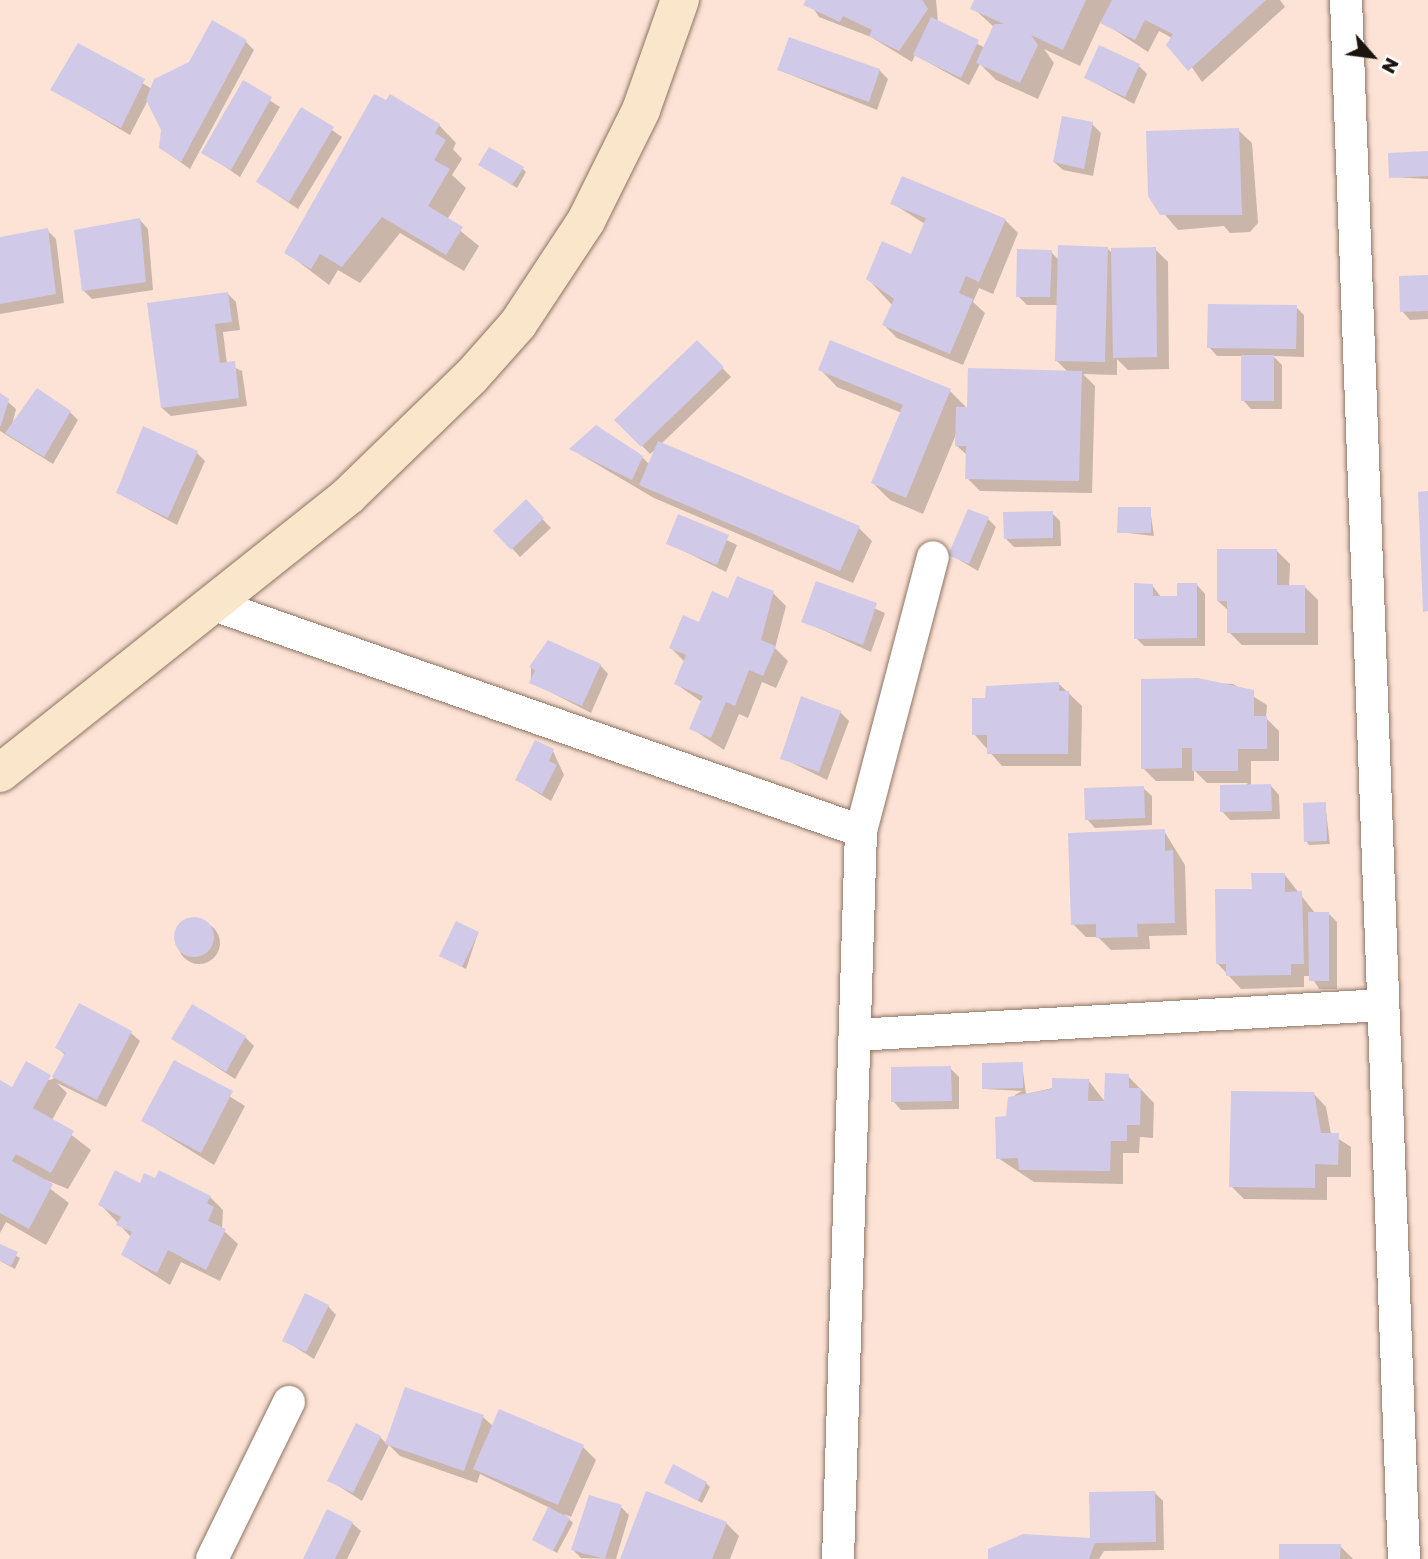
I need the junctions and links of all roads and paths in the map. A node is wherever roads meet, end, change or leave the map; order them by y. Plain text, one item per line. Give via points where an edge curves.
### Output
1 (680, 0) edge
2 (1346, 0) edge
3 (933, 557) dead end
4 (217, 606) junction
5 (0, 773) edge
6 (861, 831) junction
7 (1383, 1005) junction
8 (855, 1035) junction
9 (289, 1402) dead end
10 (212, 1559) edge
11 (838, 1559) edge
12 (1404, 1559) edge

1 - 4 main road via 607,181 518,324 410,440
2 - 7 street
3 - 6 street
4 - 5 main road
4 - 6 street
6 - 8 street
7 - 8 street
7 - 12 street
8 - 11 street
9 - 10 street

